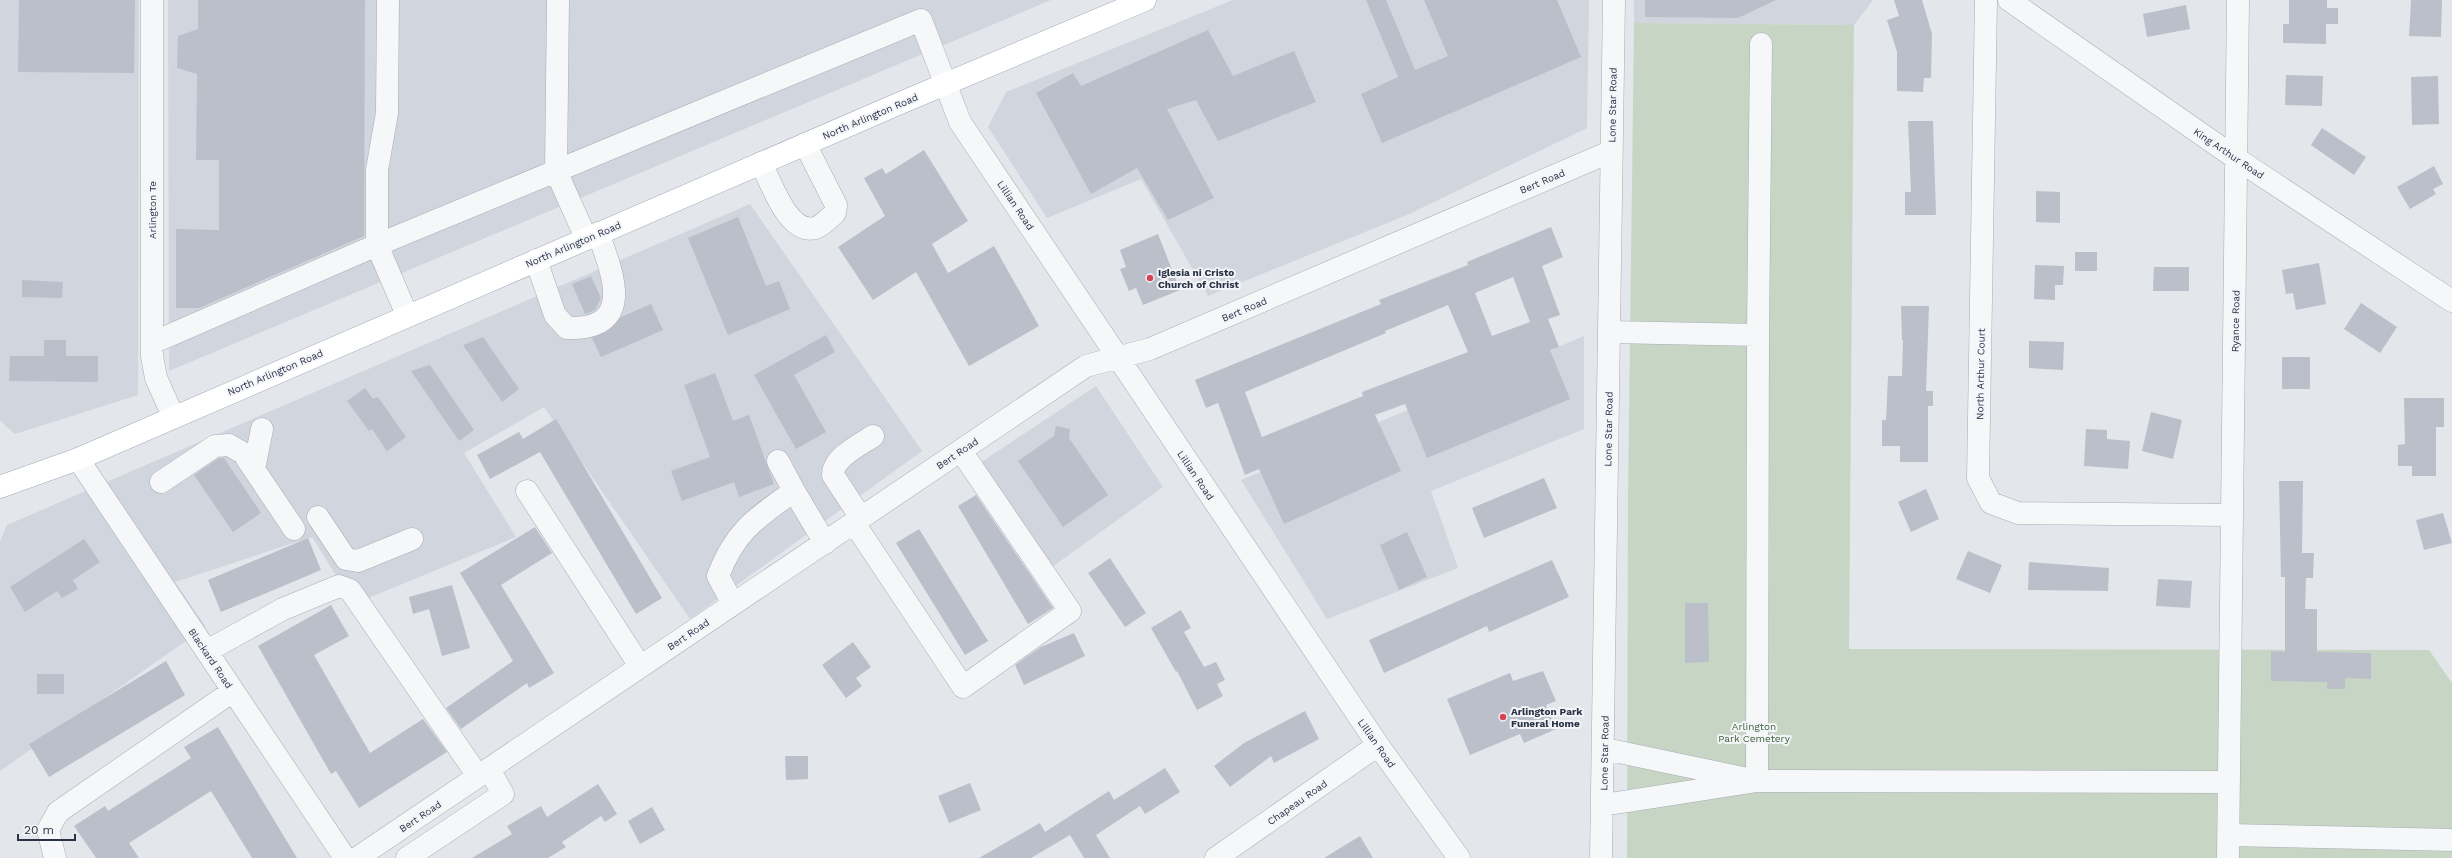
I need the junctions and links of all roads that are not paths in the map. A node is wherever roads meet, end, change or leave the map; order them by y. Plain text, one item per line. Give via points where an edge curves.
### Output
1 (152, 0) edge
2 (388, 0) edge
3 (558, 0) edge
4 (1145, 0) edge
5 (1614, 0) edge
6 (1986, 0) edge
7 (2009, 0) edge
8 (2238, 0) edge
9 (1761, 44) dead end
10 (945, 84) junction
11 (805, 144) junction
12 (1612, 151) junction
13 (2237, 159) junction
14 (761, 163) junction
15 (556, 171) junction
16 (592, 236) junction
17 (377, 245) junction
18 (536, 260) junction
19 (2452, 301) edge
20 (407, 315) junction
21 (1610, 332) junction
22 (1758, 335) junction
23 (152, 343) junction
24 (1118, 358) junction
25 (173, 416) junction
26 (262, 429) dead end
27 (873, 436) dead end
28 (961, 451) junction
29 (78, 459) junction
30 (778, 461) dead end
31 (254, 469) junction
32 (161, 482) dead end
33 (0, 486) edge
34 (527, 491) dead end
35 (794, 491) junction
36 (2231, 515) junction
37 (318, 517) dead end
38 (857, 521) junction
39 (294, 529) dead end
40 (412, 539) dead end
41 (825, 543) junction
42 (733, 604) junction
43 (207, 651) junction
44 (640, 666) junction
45 (233, 691) junction
46 (1378, 745) junction
47 (1605, 749) junction
48 (484, 773) junction
49 (1757, 781) junction
50 (2229, 782) junction
51 (1603, 805) junction
52 (2229, 835) junction
53 (2452, 840) edge
54 (55, 858) edge
55 (345, 858) edge
56 (357, 858) edge
57 (407, 858) edge
58 (1216, 858) edge
59 (1459, 858) edge
60 (1601, 858) edge
61 (2228, 858) edge

1 - 23 street, Arlington Te
2 - 17 street via 387,113 377,170
3 - 15 street
4 - 10 main road, North Arlington Road
5 - 12 street, Lone Star Road
6 - 36 street, North Arthur Court via 1978,478 1991,503 2018,513
7 - 13 street, King Arthur Road
8 - 13 street, Ryance Road
9 - 22 street
10 - 11 main road, North Arlington Road
10 - 15 street, Lillian Road via 921,20
10 - 24 street, Lillian Road via 960,122
11 - 14 main road, North Arlington Road
11 - 14 street via 836,205 835,213 817,227 803,229 797,226 786,213
12 - 21 street, Lone Star Road
12 - 24 street, Bert Road via 1150,349
13 - 19 street, King Arthur Road
13 - 36 street, Ryance Road
14 - 16 main road, North Arlington Road
15 - 16 street
15 - 17 street
16 - 18 main road, North Arlington Road
16 - 18 street via 614,278 614,306 608,317 592,325 567,328 555,315
17 - 20 street
17 - 23 street
18 - 20 main road, North Arlington Road
20 - 25 main road, North Arlington Road
21 - 22 street
21 - 47 street, Lone Star Road
22 - 49 street
23 - 25 street, Arlington Te via 156,378
24 - 28 street, Bert Road via 1086,366
24 - 46 street, Lillian Road
25 - 29 main road, North Arlington Road
26 - 31 street
27 - 38 street via 838,461 832,470
28 - 38 street, Bert Road
28 - 38 street via 1070,611 963,687
29 - 33 main road, North Arlington Road
29 - 43 street, Blackard Road
30 - 35 street
31 - 32 street via 243,453 229,445 215,446
31 - 39 street
34 - 44 street
35 - 41 street
35 - 42 street via 751,522 726,554 718,576
36 - 50 street, Ryance Road
37 - 40 street via 346,558 358,561
38 - 41 street, Bert Road
41 - 42 street, Bert Road
42 - 44 street, Bert Road
43 - 45 street, Blackard Road
43 - 48 street via 283,609 339,586 350,590
44 - 48 street, Bert Road
45 - 54 street via 58,812 48,830
45 - 55 street, Blackard Road
46 - 58 street, Chapeau Road
46 - 59 street, Lillian Road
47 - 49 street
47 - 51 street, Lone Star Road
48 - 56 street, Bert Road
48 - 57 street via 503,794
49 - 50 street
49 - 51 street
50 - 52 street, Ryance Road
51 - 60 street, Lone Star Road
52 - 53 street
52 - 61 street, Ryance Road

